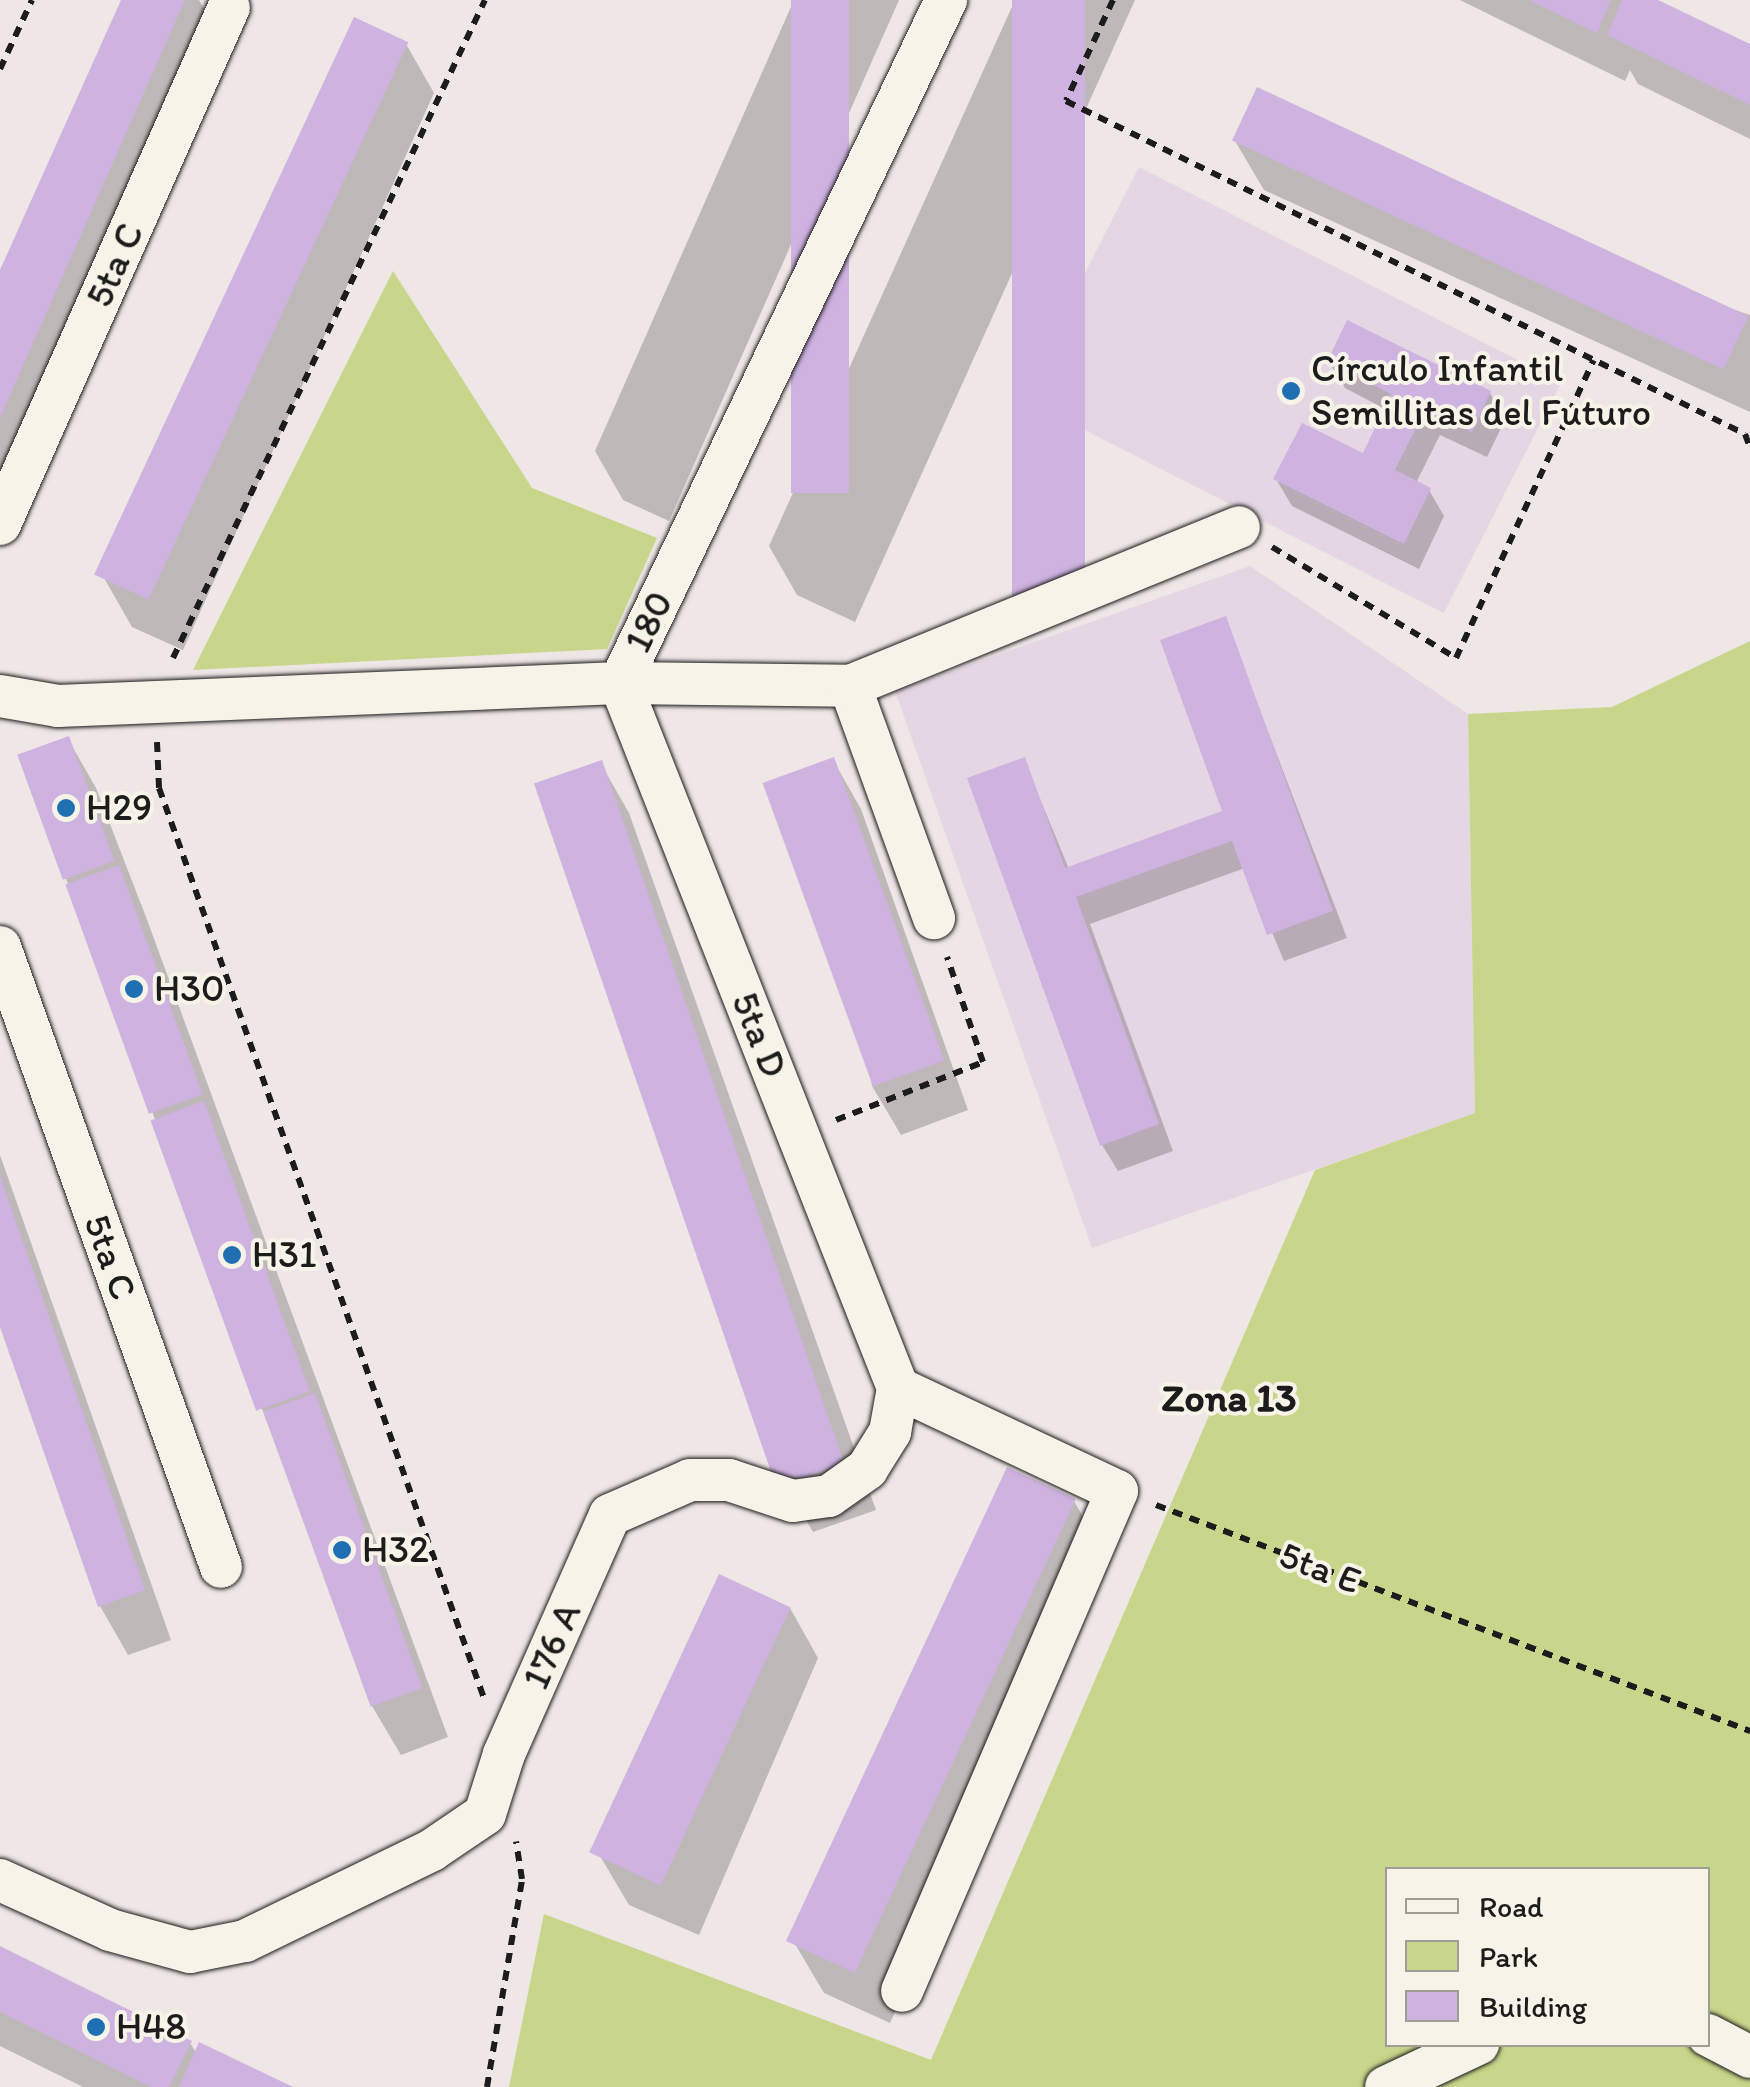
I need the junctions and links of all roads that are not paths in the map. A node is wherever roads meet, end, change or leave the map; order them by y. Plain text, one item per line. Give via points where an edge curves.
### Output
1 (946, 0) edge
2 (230, 7) dead end
3 (0, 524) edge
4 (1238, 527) road end
5 (620, 683) junction
6 (850, 686) junction
7 (0, 696) edge
8 (934, 918) road end
9 (0, 947) edge
10 (898, 1388) junction
11 (221, 1567) dead end
12 (0, 1880) edge
13 (902, 1991) dead end
14 (1710, 2036) edge
15 (1472, 2047) edge
16 (1750, 2057) edge
17 (1386, 2087) edge

1 - 5 street, 180
2 - 3 street, 5ta C
4 - 6 street
5 - 6 street
5 - 7 street, 180 via 58,706
5 - 10 street, 5ta D
6 - 8 street
9 - 11 street, 5ta C
10 - 12 street, 176 A via 882,1444 866,1469 829,1496 793,1502 730,1480 690,1480 610,1515 504,1754 485,1814 432,1850 245,1941 190,1952 110,1930
10 - 13 street via 1117,1490
14 - 16 street
15 - 17 street

